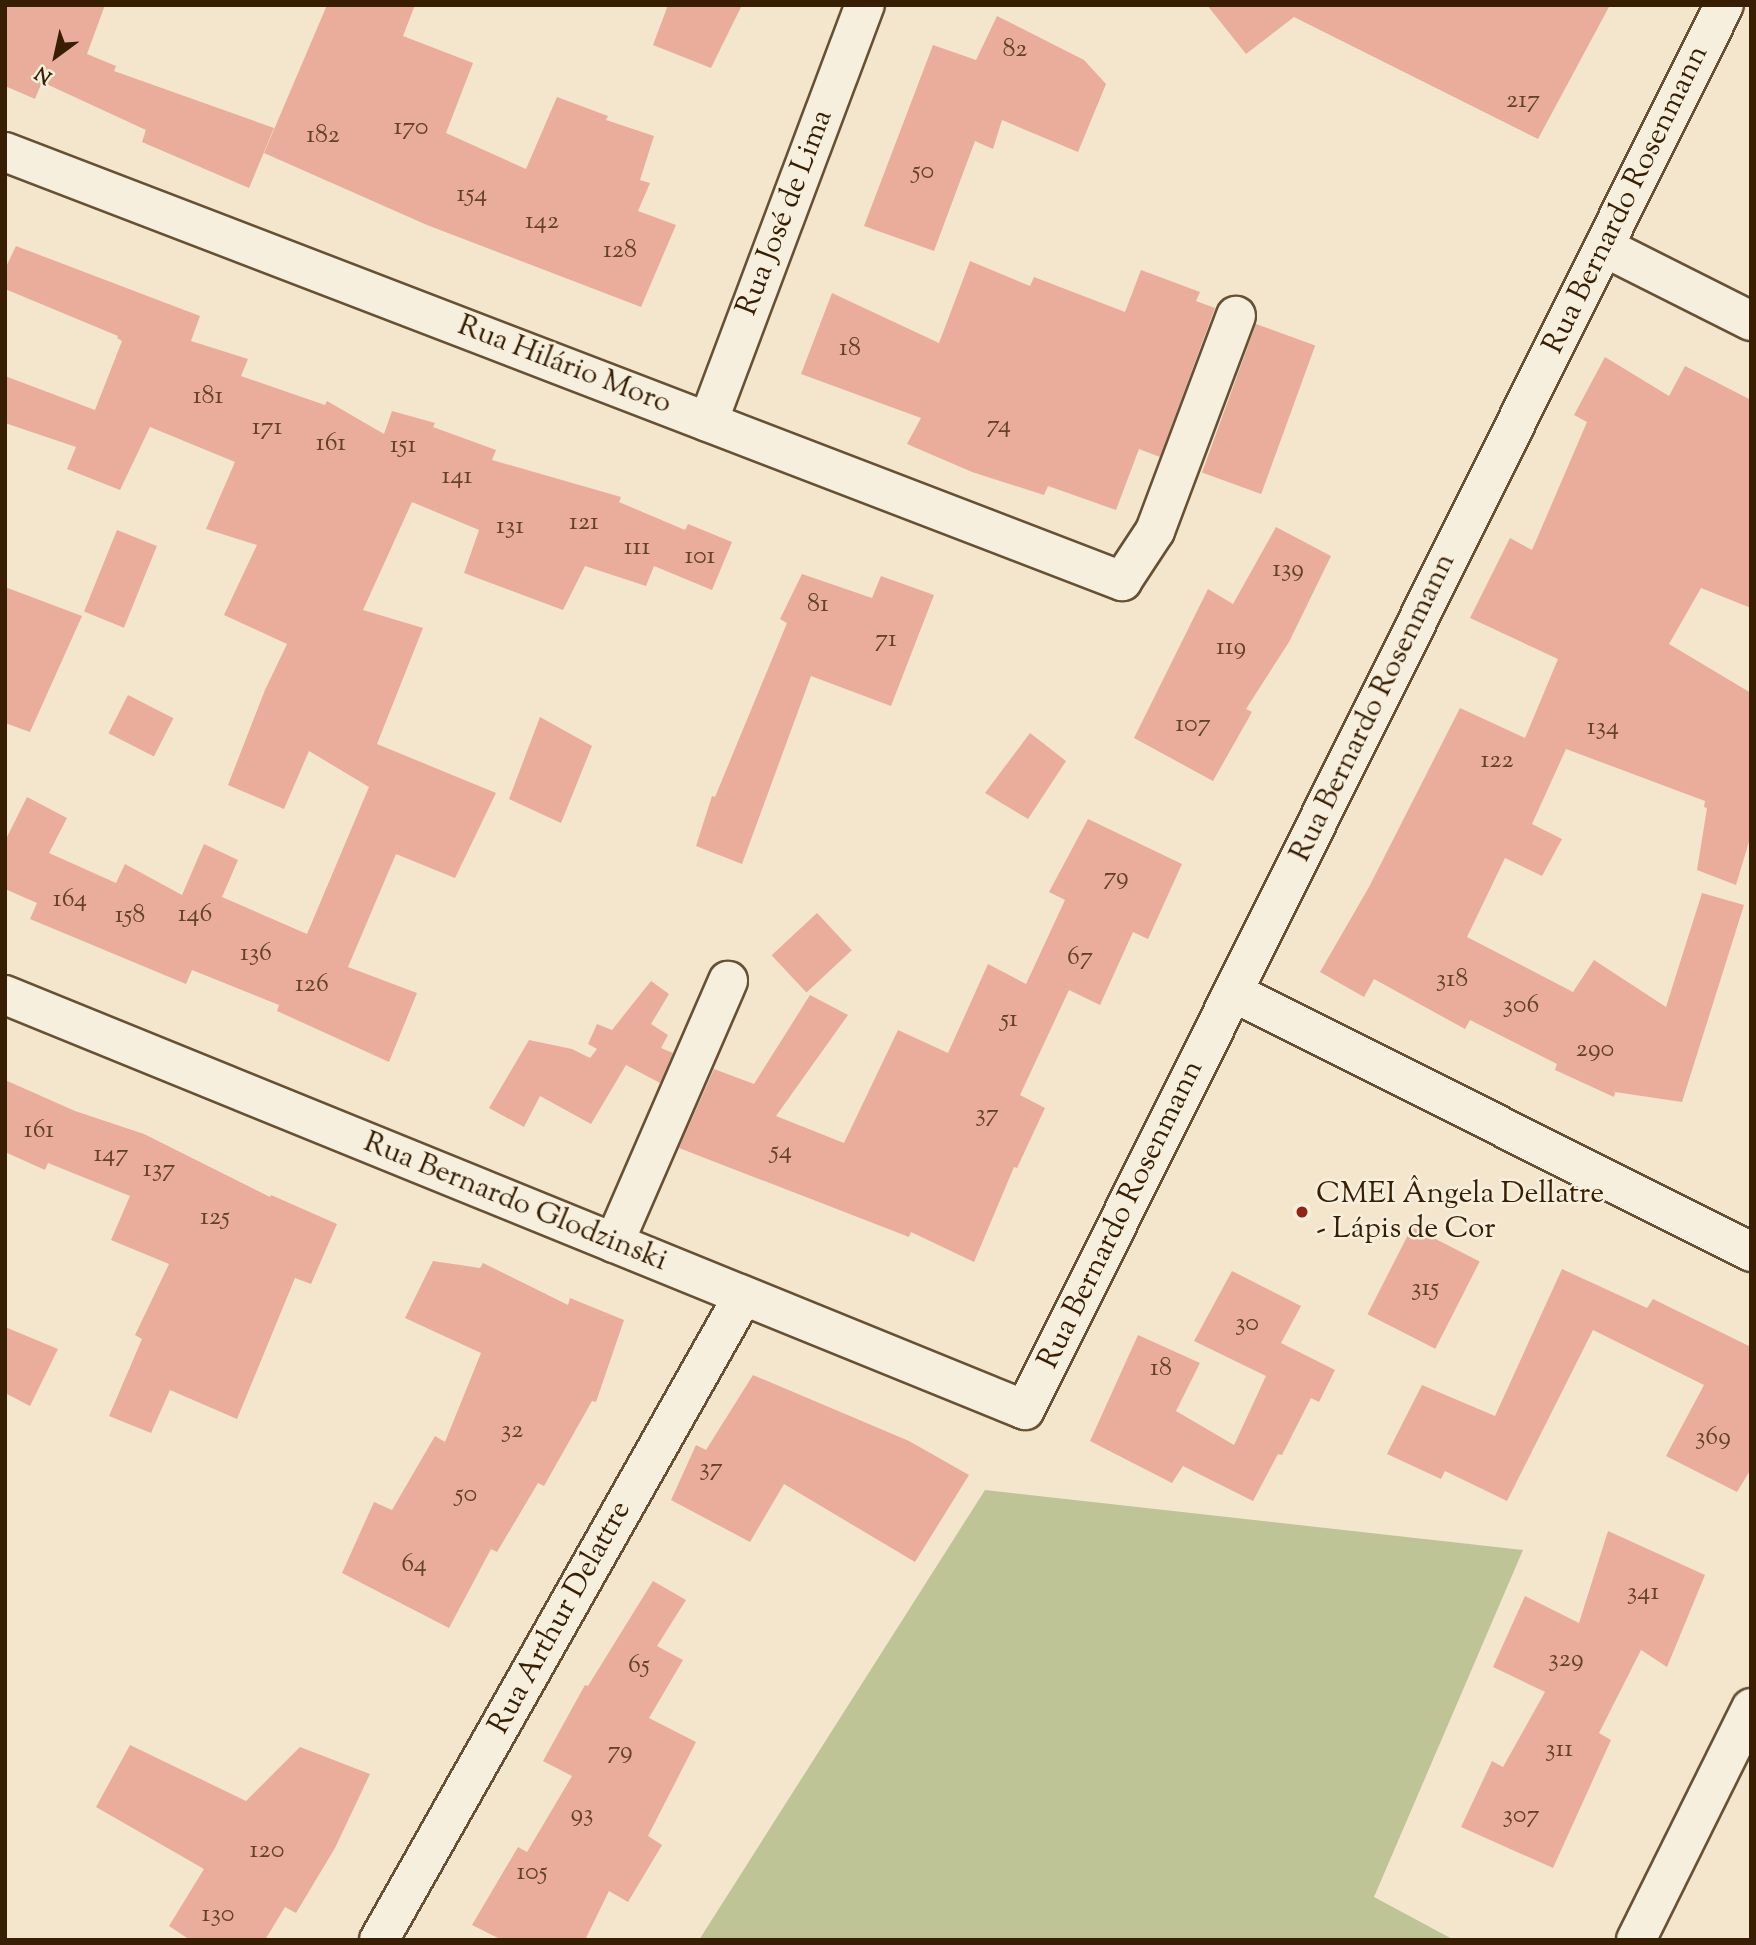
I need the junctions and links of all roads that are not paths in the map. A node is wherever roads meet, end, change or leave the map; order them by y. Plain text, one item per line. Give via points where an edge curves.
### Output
1 (865, 5) edge
2 (1724, 5) edge
3 (5, 152) edge
4 (1604, 247) junction
5 (1236, 316) dead end
6 (1751, 321) edge
7 (708, 422) junction
8 (728, 981) dead end
9 (1233, 992) junction
10 (5, 995) edge
11 (614, 1243) junction
12 (1751, 1252) edge
13 (743, 1296) junction
14 (1025, 1410) joint
15 (1751, 1709) edge
16 (379, 1940) edge
17 (1636, 1940) edge

1 - 7 street, Rua José de Lima
2 - 4 street, Rua Bernardo Rosenmann
3 - 7 street, Rua Hilário Moro
4 - 6 street
4 - 9 street, Rua Bernardo Rosenmann
5 - 7 street, Rua Hilário Moro via 1155,531 1122,581
8 - 11 street
9 - 12 street
9 - 14 street, Rua Bernardo Rosenmann
10 - 11 street, Rua Bernardo Glodzinski
11 - 13 street, Rua Bernardo Glodzinski
13 - 14 street, Rua Bernardo Glodzinski
13 - 16 street, Rua Arthur Delattre
15 - 17 street

